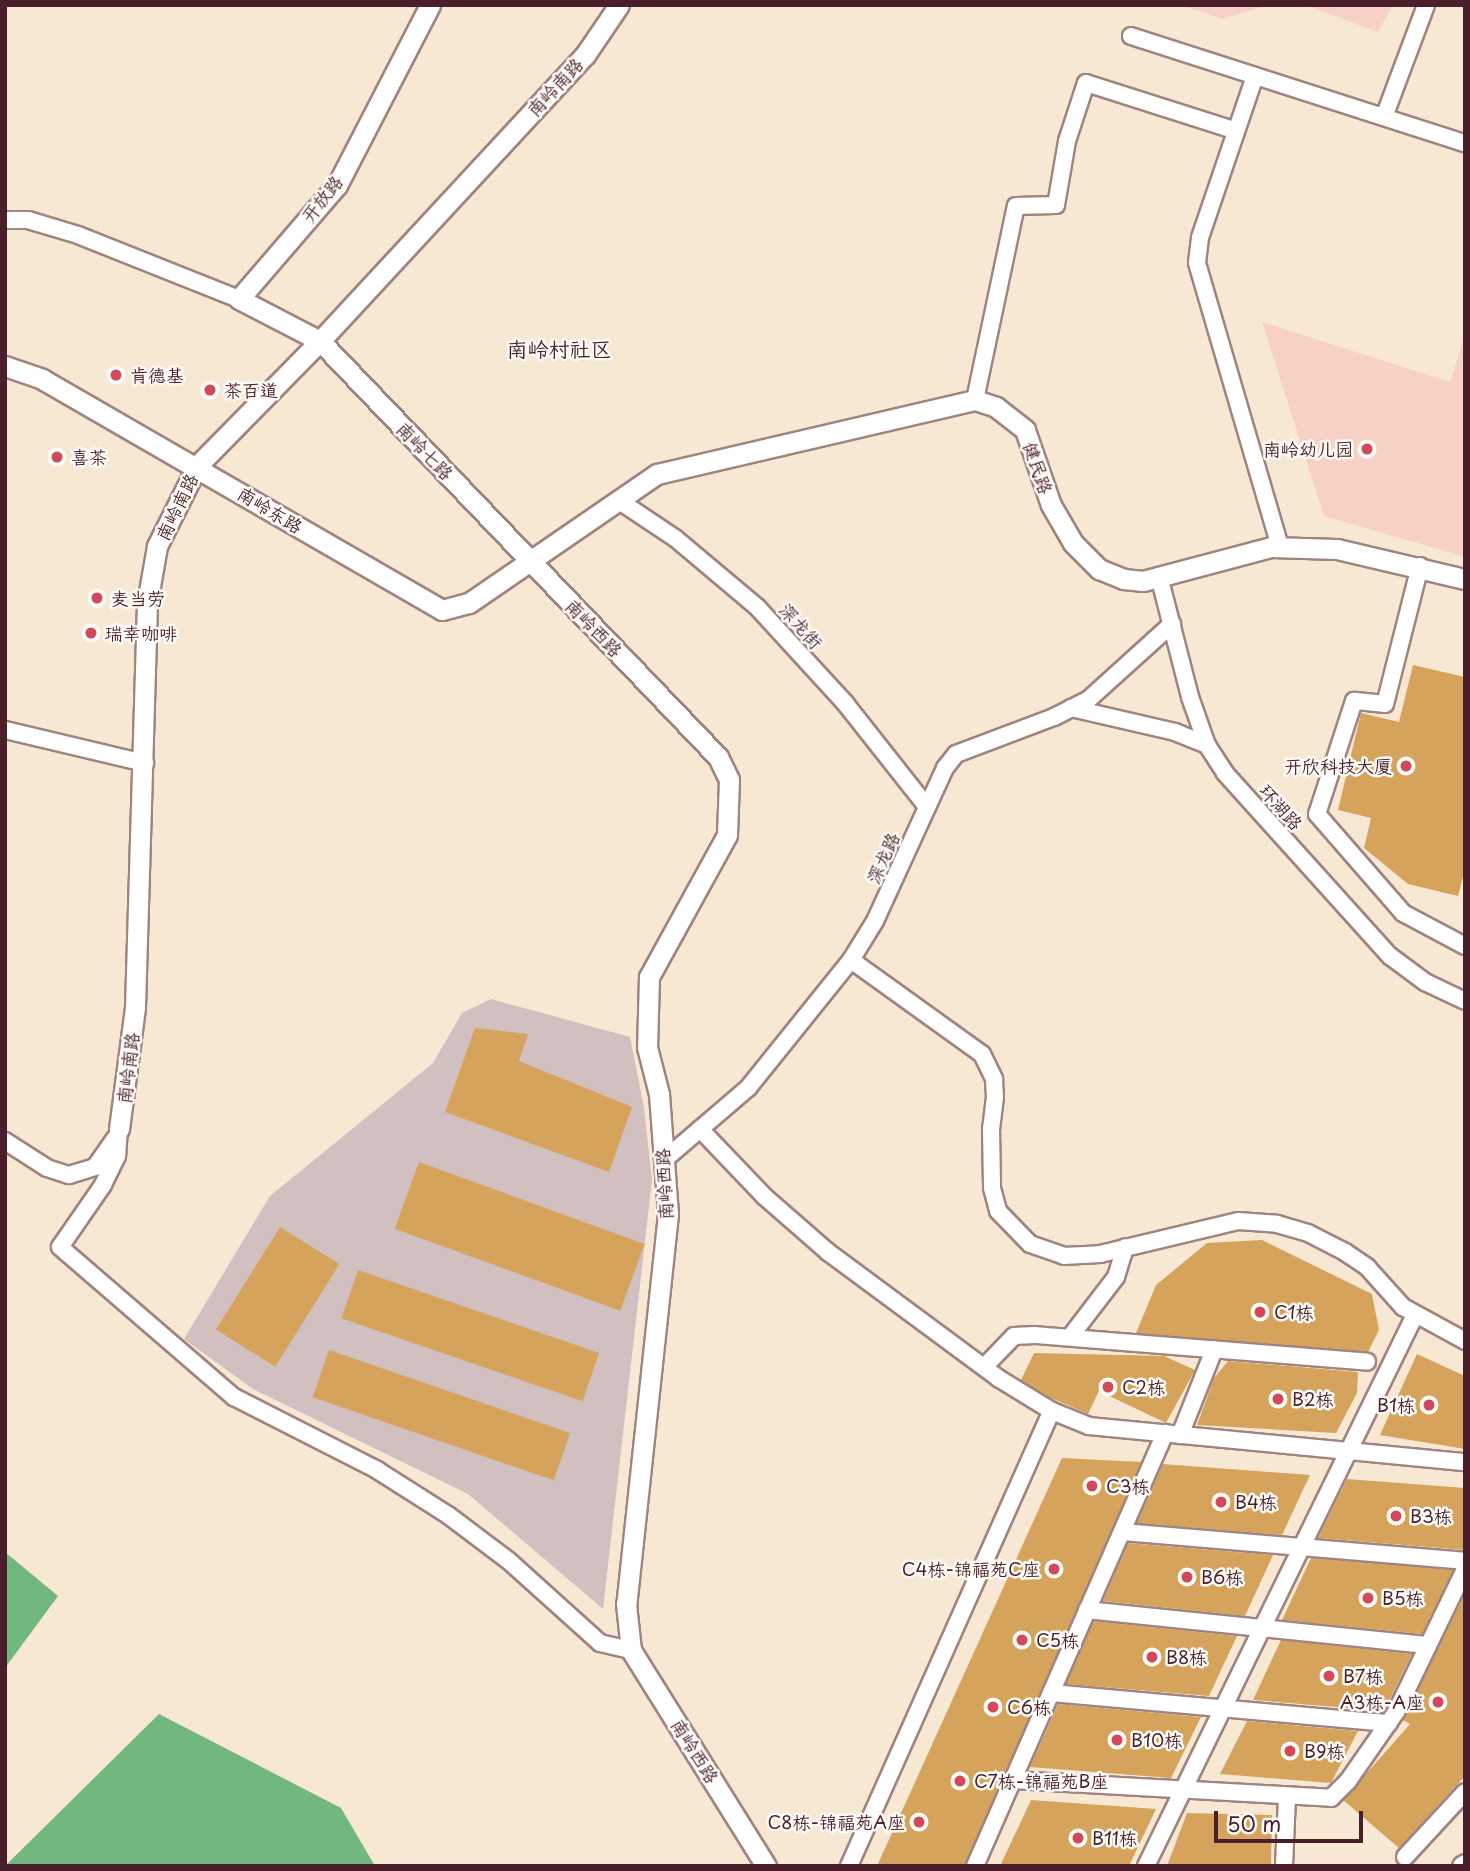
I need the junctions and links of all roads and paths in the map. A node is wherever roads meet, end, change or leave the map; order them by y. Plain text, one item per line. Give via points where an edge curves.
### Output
1 (430, 5) edge
2 (619, 5) edge
3 (1426, 5) edge
4 (1131, 36) dead end
5 (1255, 76) junction
6 (1384, 117) junction
7 (1236, 131) junction
8 (1465, 142) edge
9 (5, 220) edge
10 (239, 299) junction
11 (320, 341) junction
12 (5, 366) edge
13 (975, 400) junction
14 (197, 466) junction
15 (618, 500) junction
16 (1280, 547) junction
17 (530, 561) junction
18 (1420, 566) junction
19 (1159, 576) junction
20 (1465, 579) edge
21 (1172, 624) junction
22 (1071, 708) junction
23 (5, 730) edge
24 (1207, 745) junction
25 (145, 763) junction
26 (927, 807) junction
27 (1465, 946) edge
28 (851, 960) junction
29 (1465, 1001) edge
30 (119, 1129) junction
31 (700, 1129) junction
32 (5, 1141) edge
33 (664, 1160) junction
34 (1125, 1247) junction
35 (1415, 1315) junction
36 (1070, 1337) junction
37 (1465, 1341) edge
38 (1214, 1350) junction
39 (1367, 1362) dead end
40 (984, 1367) junction
41 (1052, 1411) junction
42 (1172, 1434) junction
43 (1346, 1451) junction
44 (1465, 1462) edge
45 (1122, 1532) junction
46 (1300, 1547) junction
47 (1465, 1561) edge
48 (1465, 1569) edge
49 (1087, 1610) junction
50 (1261, 1628) junction
51 (1428, 1645) junction
52 (631, 1650) junction
53 (1051, 1692) junction
54 (1223, 1707) junction
55 (1389, 1723) junction
56 (1013, 1780) junction
57 (1183, 1790) junction
58 (1465, 1792) edge
59 (1287, 1796) junction
60 (1405, 1857) dead end
61 (766, 1866) edge
62 (849, 1866) edge
63 (975, 1866) edge
64 (1146, 1866) edge
65 (1284, 1866) edge

1 - 10 street, 开放路 via 337,185
2 - 11 street, 南岭南路 via 585,55
3 - 6 street
4 - 5 street
5 - 6 street
5 - 7 street
6 - 8 street
7 - 13 street via 1086,83 1067,141 1056,205 1016,206
7 - 16 street via 1196,264
9 - 10 street via 28,220 78,235
10 - 11 street
11 - 14 street, 南岭南路
11 - 17 street, 南岭七路
12 - 14 street, 南岭东路 via 42,379
13 - 15 street via 710,459 657,474
13 - 19 street, 健民路 via 996,407 1025,430 1051,505 1073,543 1099,569 1124,579
14 - 17 street, 南岭东路 via 432,608 449,610 469,603
14 - 25 street, 南岭南路 via 157,545 147,603
15 - 17 street
15 - 26 street, 深龙街 via 675,538 758,608 845,703
16 - 18 street, 健民路 via 1337,549
16 - 19 street, 健民路
17 - 33 street, 南岭西路 via 718,757 729,780 727,835 649,977 647,1047 659,1094
18 - 20 street, 健民路
18 - 27 street via 1385,704 1354,701 1317,814 1403,913
19 - 21 street, 环湖路
21 - 22 street, 深龙路 via 1089,699
21 - 24 street, 环湖路
22 - 24 street via 1175,732
22 - 26 street, 深龙路 via 956,754
23 - 25 street
24 - 29 street, 环湖路 via 1225,773 1390,956 1425,982
25 - 30 street, 南岭南路 via 135,1007
26 - 28 street, 深龙路 via 875,921
28 - 31 street, 深龙路 via 748,1088
28 - 34 street via 982,1054 994,1079 992,1188 998,1212 1015,1232 1030,1244 1064,1256
30 - 32 street via 109,1152 95,1167 69,1175 47,1168
30 - 52 street via 117,1156 103,1185 60,1247 234,1396 377,1470 436,1507 509,1561 600,1643
31 - 33 street, 深龙路
31 - 40 street via 765,1197 828,1252
33 - 52 street, 南岭西路 via 668,1214 626,1604
34 - 35 street via 1238,1221 1277,1224 1345,1252
34 - 36 street via 1116,1277
35 - 37 street
35 - 43 street
36 - 38 street
36 - 40 street via 1014,1336
38 - 39 street
38 - 42 street
40 - 41 street
41 - 42 street via 1089,1426
41 - 62 street
42 - 43 street
42 - 45 street
43 - 44 street
43 - 46 street
45 - 46 street
45 - 49 street
46 - 47 street
46 - 50 street
48 - 51 street
49 - 50 street
49 - 53 street
50 - 51 street
50 - 54 street
51 - 55 street
52 - 61 street, 南岭西路
53 - 54 street
53 - 56 street
54 - 55 street
54 - 57 street
55 - 59 street via 1331,1798
56 - 57 street
56 - 63 street
57 - 59 street
57 - 64 street
58 - 60 street
59 - 65 street

